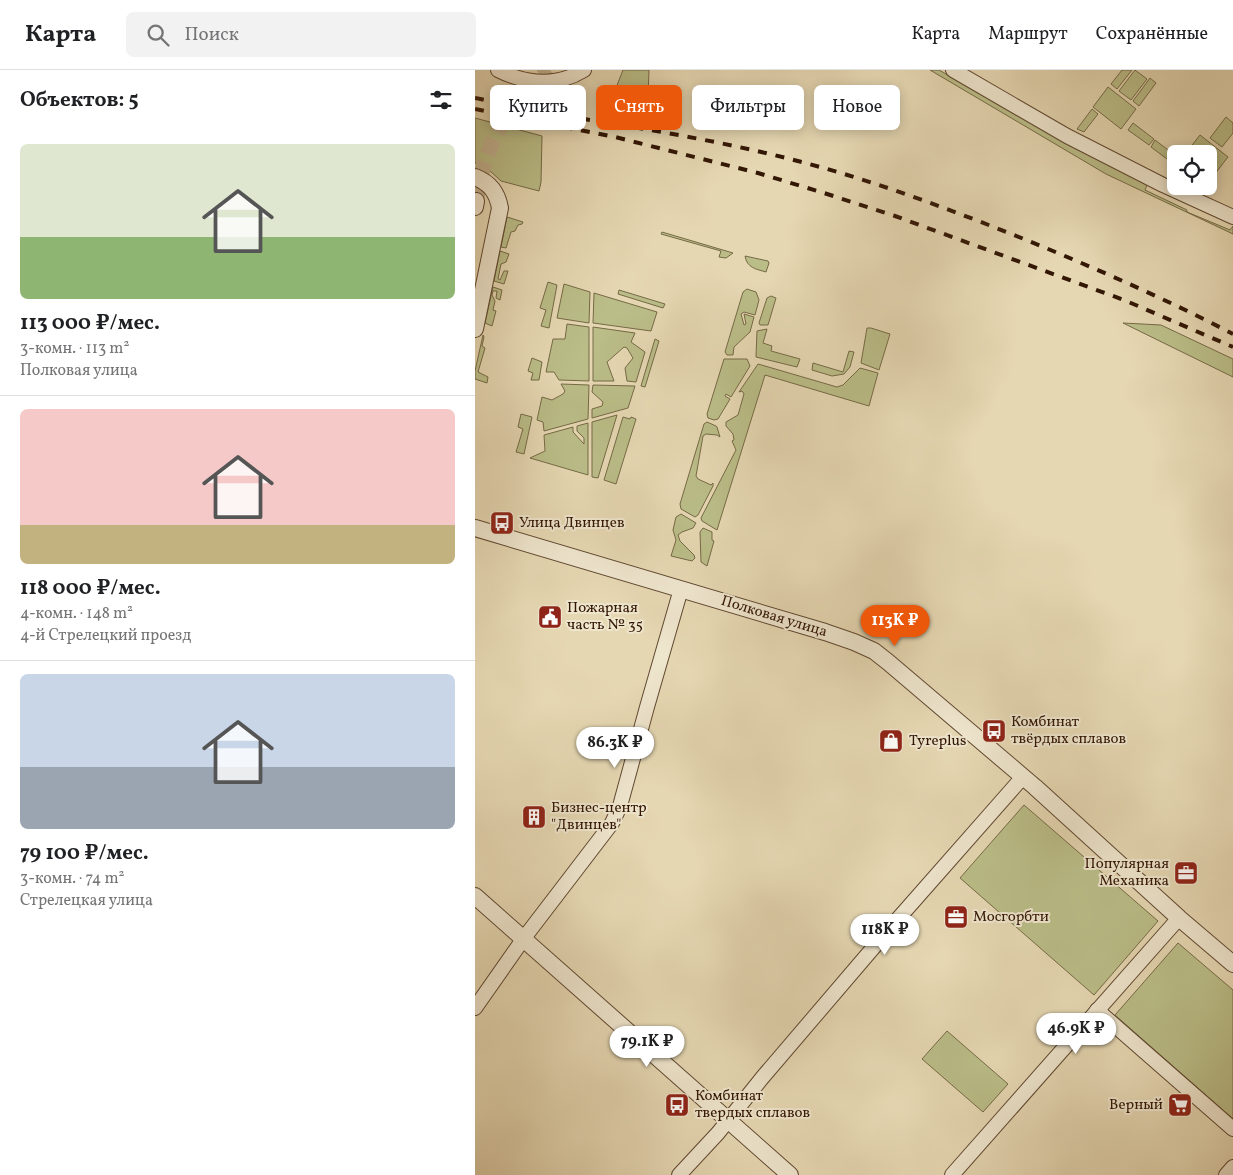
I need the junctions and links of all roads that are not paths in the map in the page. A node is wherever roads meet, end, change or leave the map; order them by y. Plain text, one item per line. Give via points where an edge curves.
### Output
1 (498, 70) edge
2 (563, 70) edge
3 (953, 70) edge
4 (583, 71) edge
5 (475, 177) edge
6 (1233, 217) edge
7 (475, 329) edge
8 (475, 528) edge
9 (681, 588) junction
10 (1022, 778) junction
11 (475, 896) edge
12 (1179, 918) junction
13 (524, 938) junction
14 (1233, 964) edge
15 (475, 1008) edge
16 (1097, 1010) junction
17 (729, 1119) junction
18 (1233, 1129) edge
19 (1233, 1167) edge
20 (679, 1175) edge
21 (790, 1175) edge
22 (952, 1175) edge
23 (1227, 1175) edge

1 - 4 street via 531,81 547,82 561,81
2 - 4 street via 571,73
3 - 6 street via 1067,136
5 - 7 street via 490,186 500,208
8 - 9 street, Полковая улица
9 - 10 street, Полковая улица via 874,651
9 - 13 street via 621,806 612,823
10 - 12 street, Полковая улица
10 - 17 street
11 - 13 street
12 - 14 street, Полковая улица
12 - 16 street
13 - 15 street
13 - 17 street
16 - 18 street
16 - 22 street
17 - 20 street
17 - 21 street
19 - 23 street

